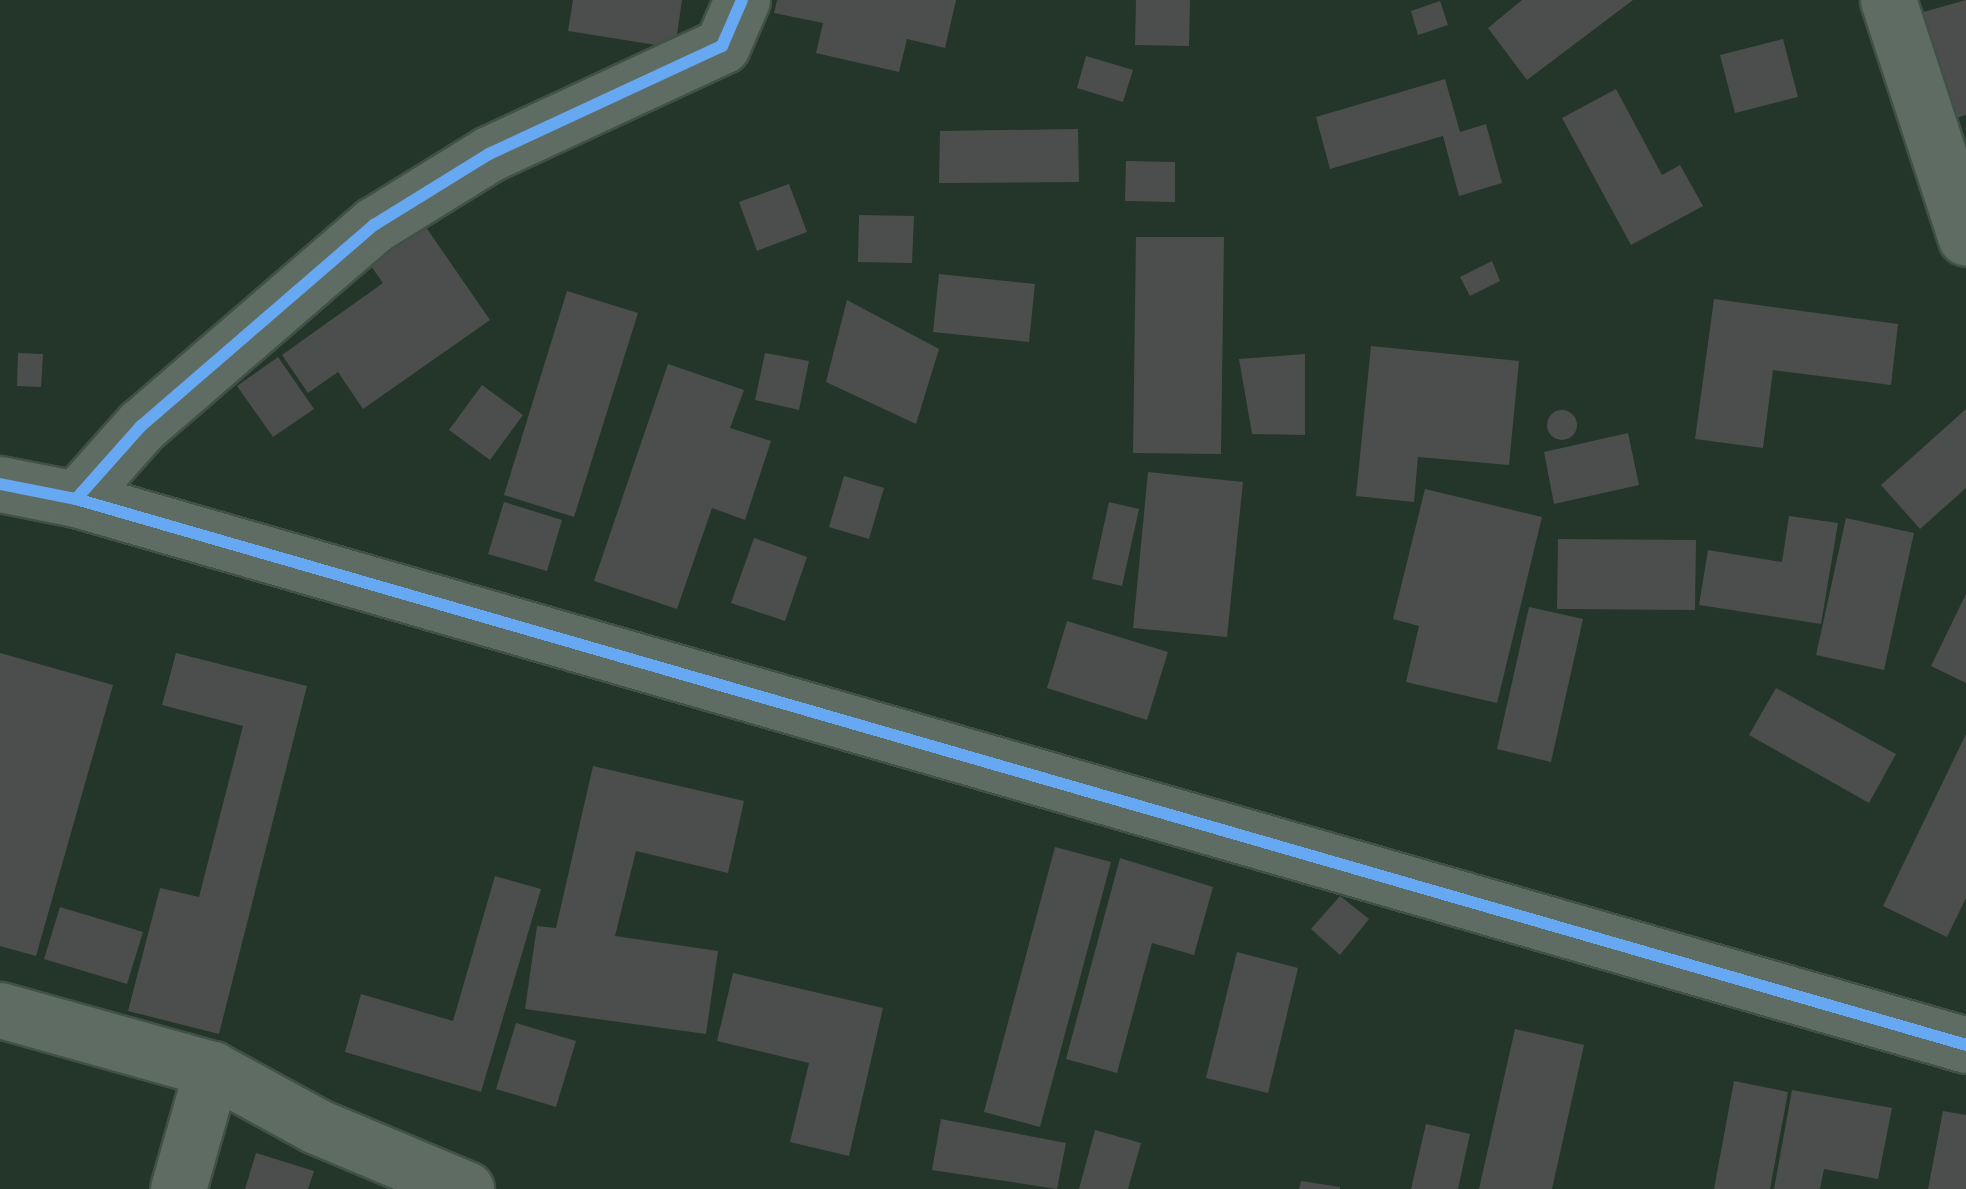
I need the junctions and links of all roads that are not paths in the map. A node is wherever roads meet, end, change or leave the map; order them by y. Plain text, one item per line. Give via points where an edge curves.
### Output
1 (742, 0) edge
2 (1888, 0) edge
3 (1966, 238) edge
4 (0, 484) edge
5 (76, 499) junction
6 (0, 1010) edge
7 (1966, 1045) edge
8 (212, 1069) junction
9 (178, 1189) edge
10 (466, 1189) edge

1 - 5 street via 722,46 488,154 374,226 142,426
2 - 3 street
4 - 5 street
5 - 7 street
6 - 8 street
8 - 9 street
8 - 10 street via 316,1126

